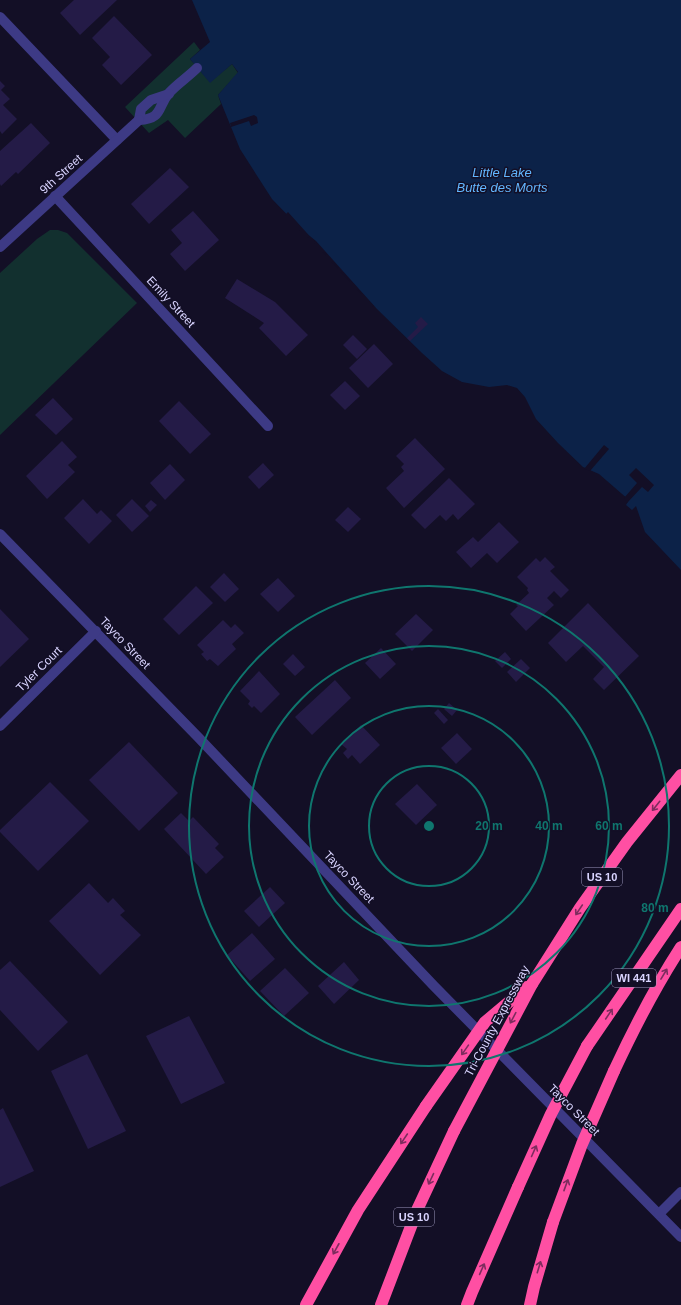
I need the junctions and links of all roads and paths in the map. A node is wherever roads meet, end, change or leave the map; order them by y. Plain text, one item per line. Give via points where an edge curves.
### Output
1 (0, 16) edge
2 (197, 68) dead end
3 (117, 140) junction
4 (55, 196) junction
5 (0, 247) edge
6 (268, 426) dead end
7 (0, 534) edge
8 (96, 632) junction
9 (0, 726) edge
10 (681, 775) edge
11 (681, 909) edge
12 (681, 947) edge
13 (532, 984) junction
14 (681, 1192) edge
15 (659, 1214) junction
16 (681, 1237) edge
17 (306, 1305) edge
18 (381, 1305) edge
19 (467, 1305) edge
20 (530, 1305) edge

1 - 3 street
2 - 3 street, 9th Street via 169,94 160,110 150,119 139,120
3 - 4 street, 9th Street
4 - 5 street, 9th Street
4 - 6 street, Emily Street
7 - 8 street, Tayco Street
8 - 9 street, Tyler Court
8 - 15 street, Tayco Street via 434,986
10 -> 13 highway, Tri-County Expressway / US 10 via 627,842 580,908
19 -> 11 highway, WI 441, bridge via 550,1114 587,1046
20 -> 12 highway, bridge via 553,1222 582,1144 638,1020
13 -> 17 highway, bridge via 485,1022 358,1210
13 -> 18 highway, Tri-County Expressway / US 10, bridge via 454,1131 418,1208
14 - 15 street
15 - 16 street, Tayco Street

